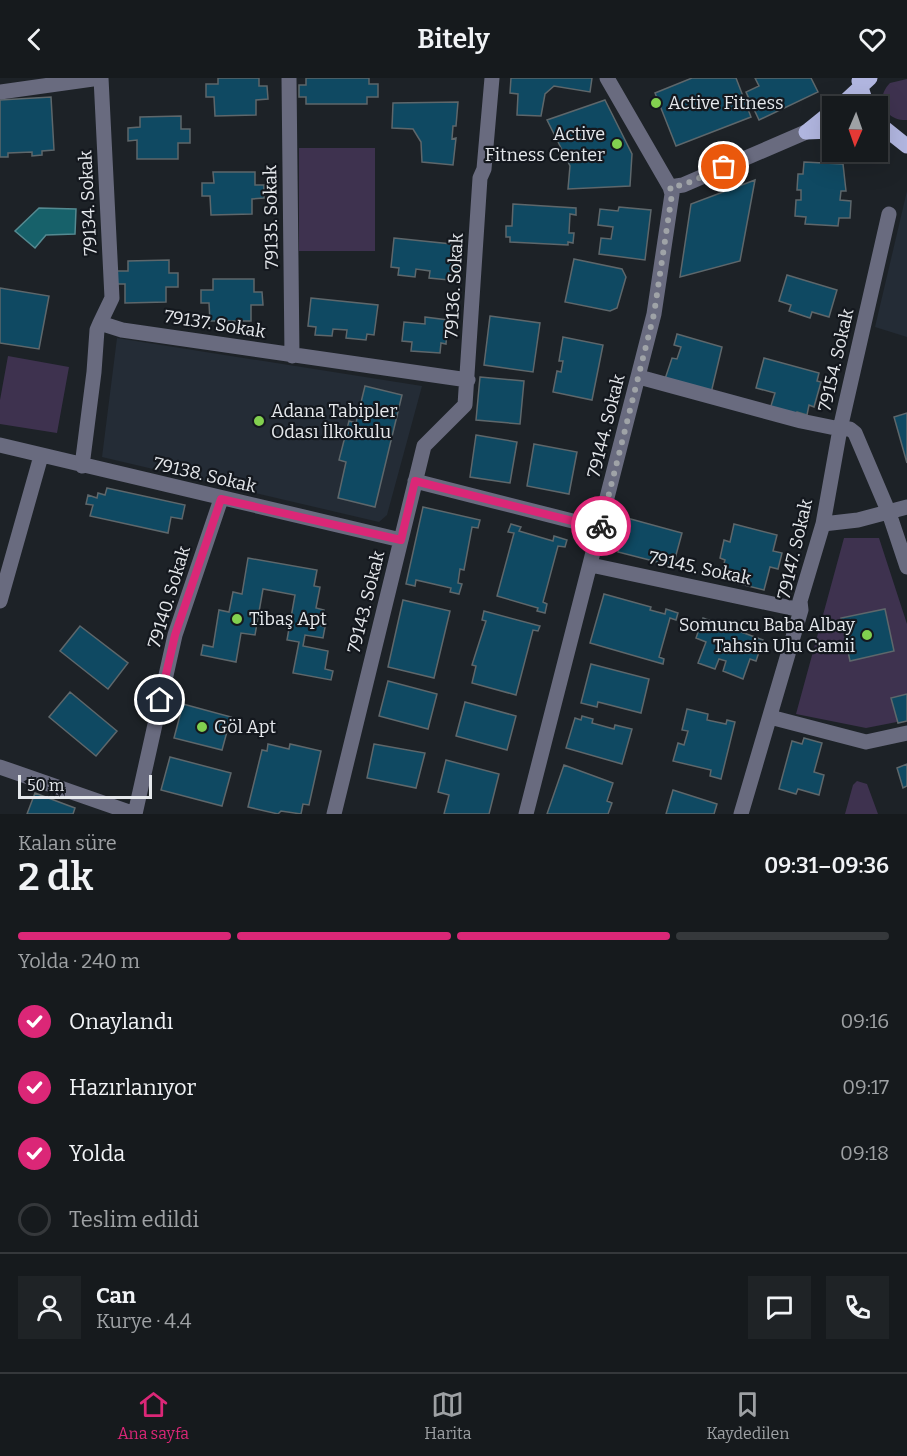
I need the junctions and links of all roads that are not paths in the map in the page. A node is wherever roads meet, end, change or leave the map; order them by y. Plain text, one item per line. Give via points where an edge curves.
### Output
1 (100, 78) edge
2 (289, 78) edge
3 (492, 78) edge
4 (607, 78) edge
5 (863, 81) edge
6 (0, 92) edge
7 (849, 96) edge
8 (865, 96) edge
9 (822, 119) edge
10 (822, 131) edge
11 (806, 132) junction
12 (893, 133) edge
13 (907, 146) edge
14 (670, 187) junction
15 (889, 214) dead end
16 (100, 323) junction
17 (292, 356) junction
18 (639, 377) junction
19 (468, 381) junction
20 (840, 429) junction
21 (0, 445) edge
22 (41, 456) junction
23 (82, 466) junction
24 (415, 481) junction
25 (221, 499) junction
26 (907, 507) edge
27 (889, 513) junction
28 (823, 524) junction
29 (600, 528) junction
30 (401, 540) junction
31 (591, 565) junction
32 (907, 567) edge
33 (0, 601) edge
34 (801, 610) junction
35 (770, 717) junction
36 (907, 734) edge
37 (0, 767) edge
38 (135, 814) edge
39 (333, 814) edge
40 (526, 814) edge
41 (741, 814) edge

1 - 6 street
1 - 16 street, 79134. Sokak via 112,298
2 - 17 street, 79135. Sokak
3 - 19 street, 79136. Sokak via 480,178
4 - 14 street
5 - 7 main road
5 - 8 main road
9 - 11 main road
10 - 11 main road
11 - 14 street via 683,185
12 - 13 main road
14 - 18 street, 79144. Sokak via 654,314
15 - 20 street, 79154. Sokak
16 - 17 street, 79137. Sokak via 122,330
16 - 23 street
17 - 19 street, 79137. Sokak
18 - 20 street
18 - 29 street, 79144. Sokak
19 - 24 street, 79136. Sokak via 465,405 424,446
20 - 27 street, 79154. Sokak via 855,433
20 - 28 street, 79147. Sokak
21 - 22 street, 79138. Sokak
22 - 23 street, 79138. Sokak
22 - 33 street
23 - 25 street, 79138. Sokak
24 - 29 street
24 - 30 street, 79143. Sokak
25 - 30 street, 79138. Sokak
25 - 38 street, 79140. Sokak via 175,635
26 - 27 street
27 - 28 street
27 - 32 street, 79154. Sokak
28 - 34 street, 79147. Sokak via 800,601
29 - 31 street, 79144. Sokak
30 - 39 street, 79143. Sokak
31 - 34 street, 79145. Sokak
31 - 40 street, 79144. Sokak
34 - 35 street, 79147. Sokak
35 - 36 street via 866,742
35 - 41 street, 79147. Sokak
37 - 38 street

